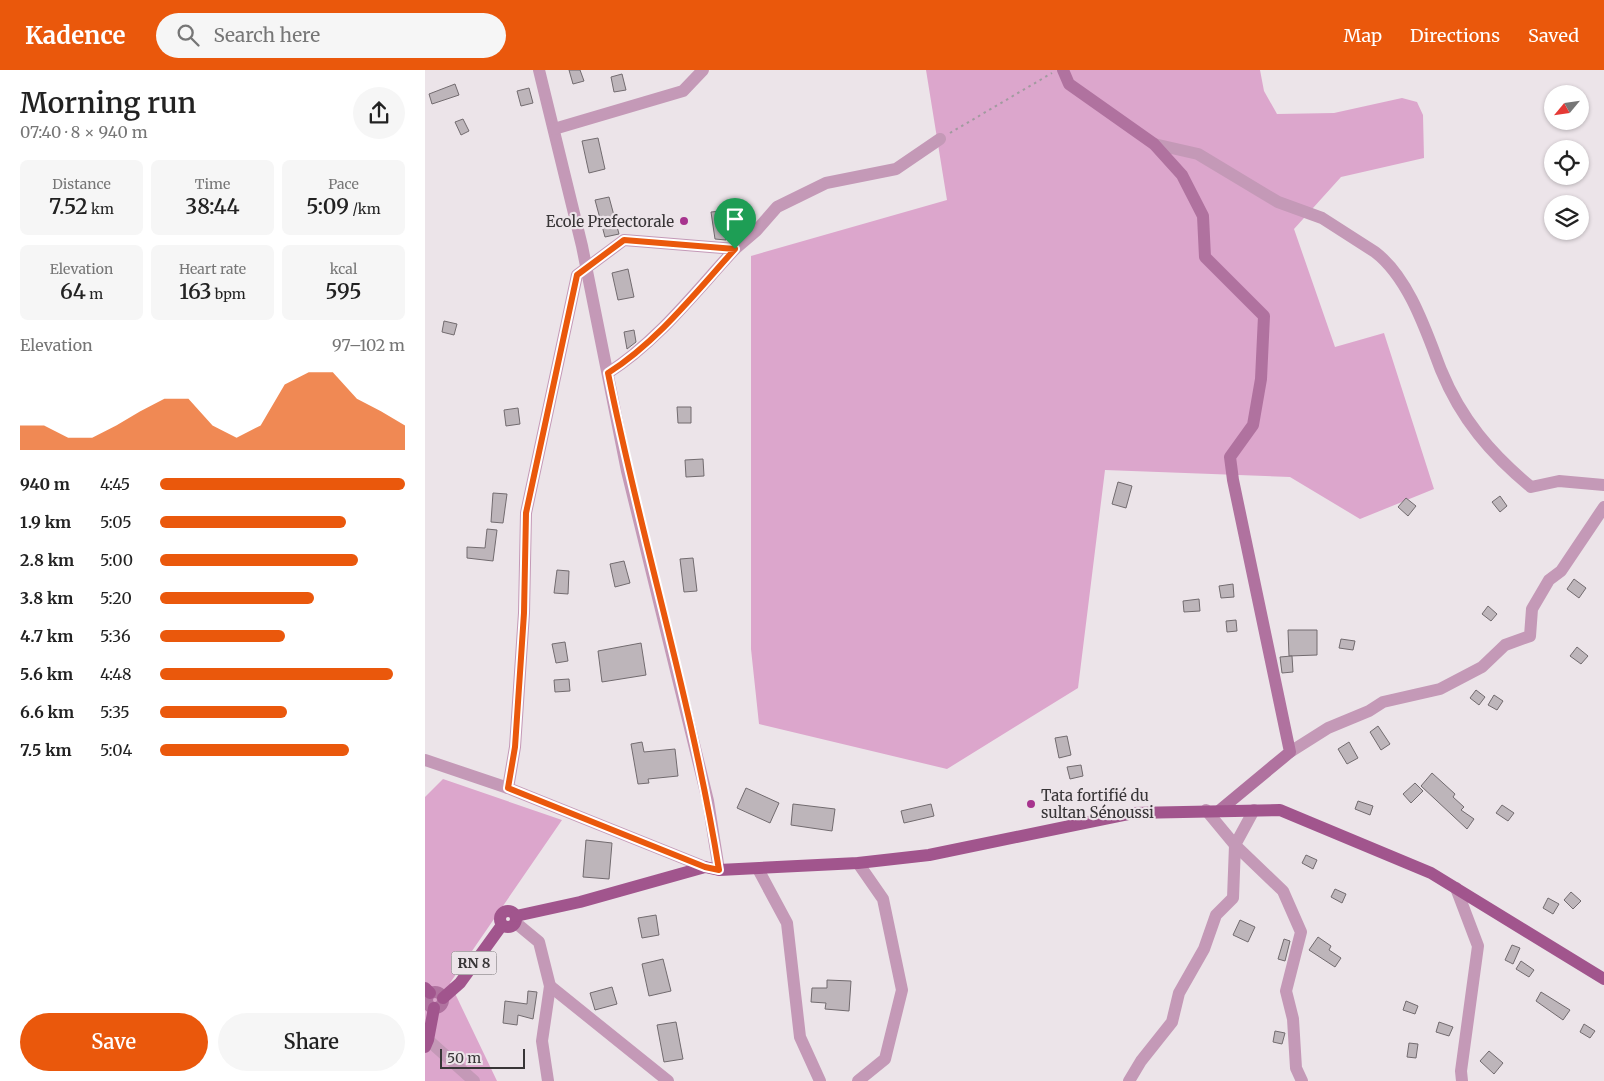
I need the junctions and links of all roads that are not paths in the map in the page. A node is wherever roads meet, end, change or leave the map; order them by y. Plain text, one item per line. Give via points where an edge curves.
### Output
1 (539, 70) edge
2 (703, 70) edge
3 (1063, 70) edge
4 (554, 129) junction
5 (940, 139) road end
6 (1154, 144) junction
7 (735, 249) junction
8 (586, 266) junction
9 (608, 373) junction
10 (1604, 485) edge
11 (1604, 507) edge
12 (1290, 752) junction
13 (425, 760) edge
14 (508, 788) junction
15 (1206, 810) junction
16 (1220, 810) junction
17 (1254, 810) junction
18 (1235, 845) junction
19 (858, 863) junction
20 (705, 867) junction
21 (758, 868) junction
22 (719, 870) junction
23 (1456, 888) junction
24 (516, 920) junction
25 (1604, 979) edge
26 (550, 986) junction
27 (427, 991) edge
28 (443, 998) junction
29 (434, 1008) junction
30 (427, 1044) edge
31 (474, 1081) edge
32 (548, 1081) edge
33 (668, 1081) edge
34 (820, 1081) edge
35 (858, 1081) edge
36 (1129, 1081) edge
37 (1302, 1081) edge
38 (1462, 1081) edge

1 - 4 street
2 - 4 street via 683,91
3 - 6 street via 1069,84
4 - 8 street
5 - 7 street via 897,169 827,183 777,207
6 - 10 street via 1198,154 1278,202 1322,218 1379,255 1397,275 1427,330 1446,380 1473,430 1487,446 1531,487 1559,481
6 - 12 street via 1182,175 1203,216 1205,257 1264,316 1261,379 1253,425 1231,457 1266,646
7 - 8 street via 624,240
7 - 9 street via 653,337
8 - 9 street
8 - 14 street via 577,275 526,513 515,747
9 - 22 street via 627,471 708,801
11 - 12 street via 1561,571 1549,580 1540,594 1532,609 1529,636 1505,645 1482,667 1440,689 1383,702 1328,728
12 - 16 street
13 - 14 street
14 - 20 street
15 - 16 main road
15 - 18 street
15 - 19 main road via 1133,813 929,855
16 - 17 main road
17 - 18 street
17 - 23 main road via 1280,810 1431,873
18 - 36 street via 1233,898 1216,915 1204,949 1179,993 1171,1022
18 - 37 street via 1283,892 1301,932 1286,991 1293,1019 1296,1068
19 - 21 main road
19 - 35 street via 883,899 903,990 885,1059
20 - 22 main road
20 - 24 main road
21 - 22 main road
21 - 34 street via 787,923 799,1037
23 - 25 main road
23 - 38 street via 1478,946
24 - 26 street via 539,942
24 - 28 main road, RN 8 via 511,912 502,913 499,919 502,925 460,983
26 - 32 street via 542,1041
26 - 33 street
27 - 28 street via 436,992
27 - 29 street via 427,1002
28 - 29 street via 442,1004
29 - 30 main road
30 - 31 street

